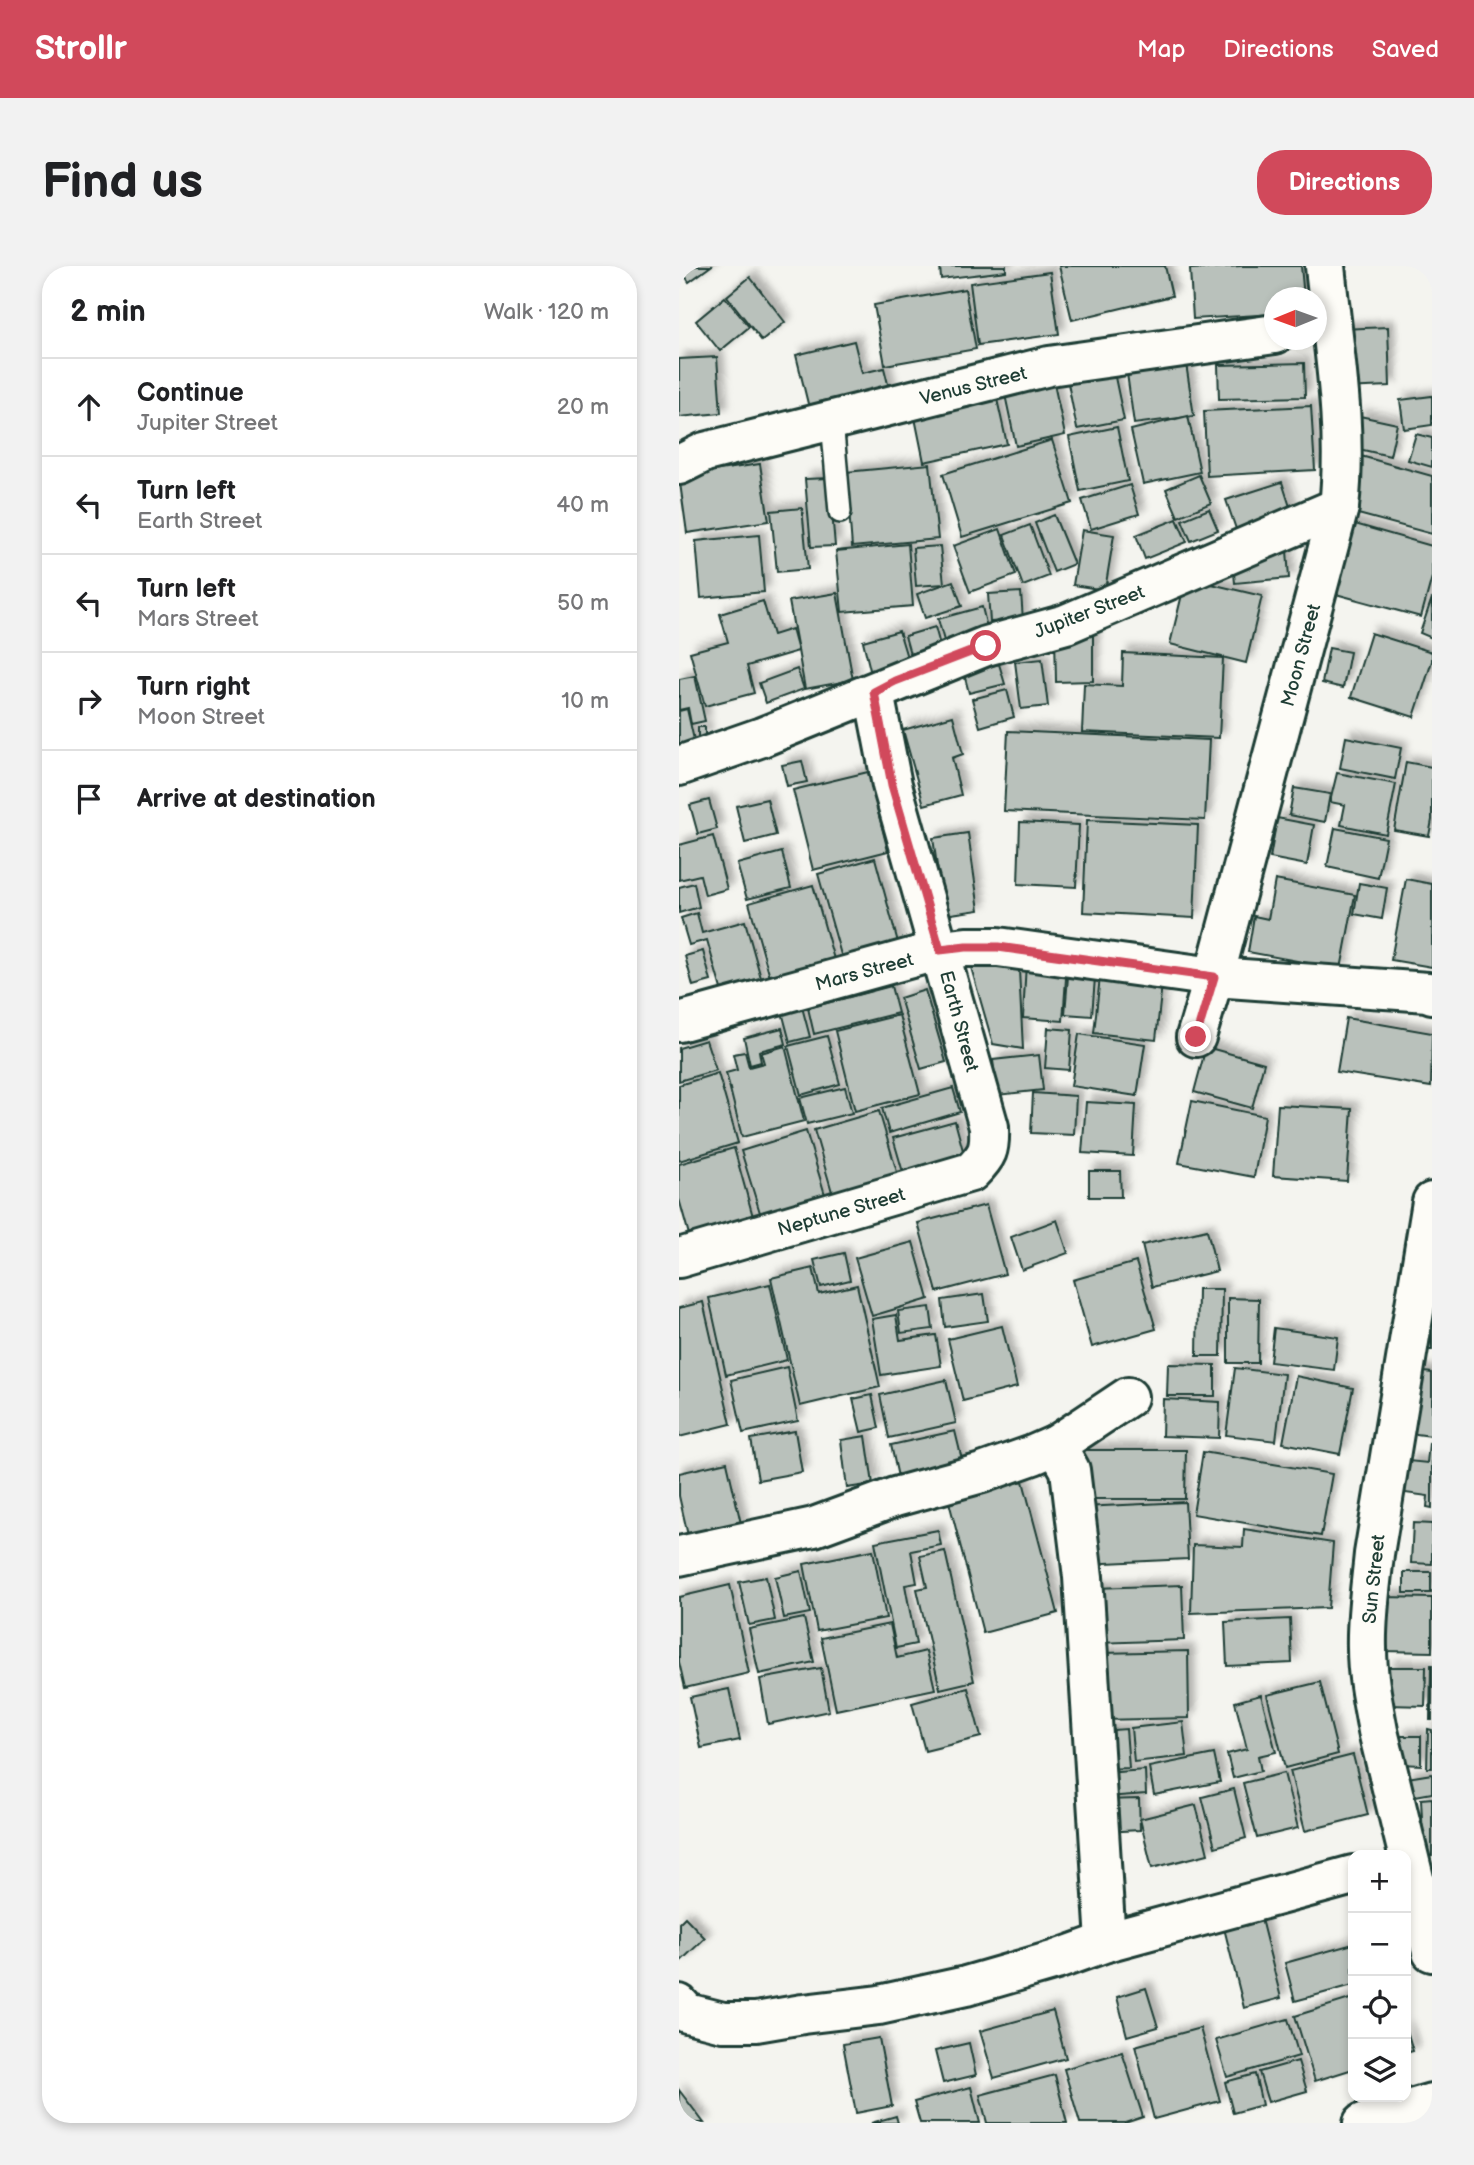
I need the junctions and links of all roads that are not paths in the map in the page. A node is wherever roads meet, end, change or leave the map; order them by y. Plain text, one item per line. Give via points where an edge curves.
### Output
1 (1325, 266) edge
2 (1325, 287) edge
3 (1264, 336) edge
4 (1327, 339) edge
5 (832, 421) junction
6 (679, 465) edge
7 (1339, 507) junction
8 (840, 512) dead end
9 (874, 692) junction
10 (679, 766) edge
11 (940, 950) junction
12 (1214, 977) junction
13 (1430, 993) edge
14 (679, 1021) edge
15 (1196, 1037) dead end
16 (990, 1146) joint
17 (1432, 1202) edge
18 (679, 1258) edge
19 (1128, 1397) dead end
20 (1056, 1445) junction
21 (679, 1556) edge
22 (1406, 1850) edge
23 (1411, 1872) edge
24 (1348, 1876) edge
25 (1106, 1942) junction
26 (1432, 1952) edge
27 (679, 2004) edge
28 (1432, 2103) edge
29 (1363, 2123) edge

1 - 2 street, Moon Street
3 - 5 street, Venus Street via 1049,366
4 - 7 street, Moon Street via 1338,381 1343,474
5 - 6 street, Venus Street via 705,452
5 - 8 lane
7 - 9 street, Jupiter Street via 1066,624 986,646
7 - 12 street, Moon Street
9 - 10 street, Jupiter Street
9 - 11 street, Earth Street via 892,785
11 - 12 street, Mars Street via 998,947
11 - 14 street, Mars Street
11 - 16 street, Earth Street via 989,1127
12 - 13 street, Mars Street
12 - 15 street, Moon Street
16 - 18 street, Neptune Street via 971,1172
17 - 22 street, Sun Street via 1368,1609 1371,1694
19 - 20 street
20 - 21 street via 814,1527
20 - 25 street via 1070,1469 1083,1577
23 - 26 street, Sun Street
24 - 25 street
25 - 27 street via 966,1986 879,2005 756,2022 723,2022 687,2012
28 - 29 street

